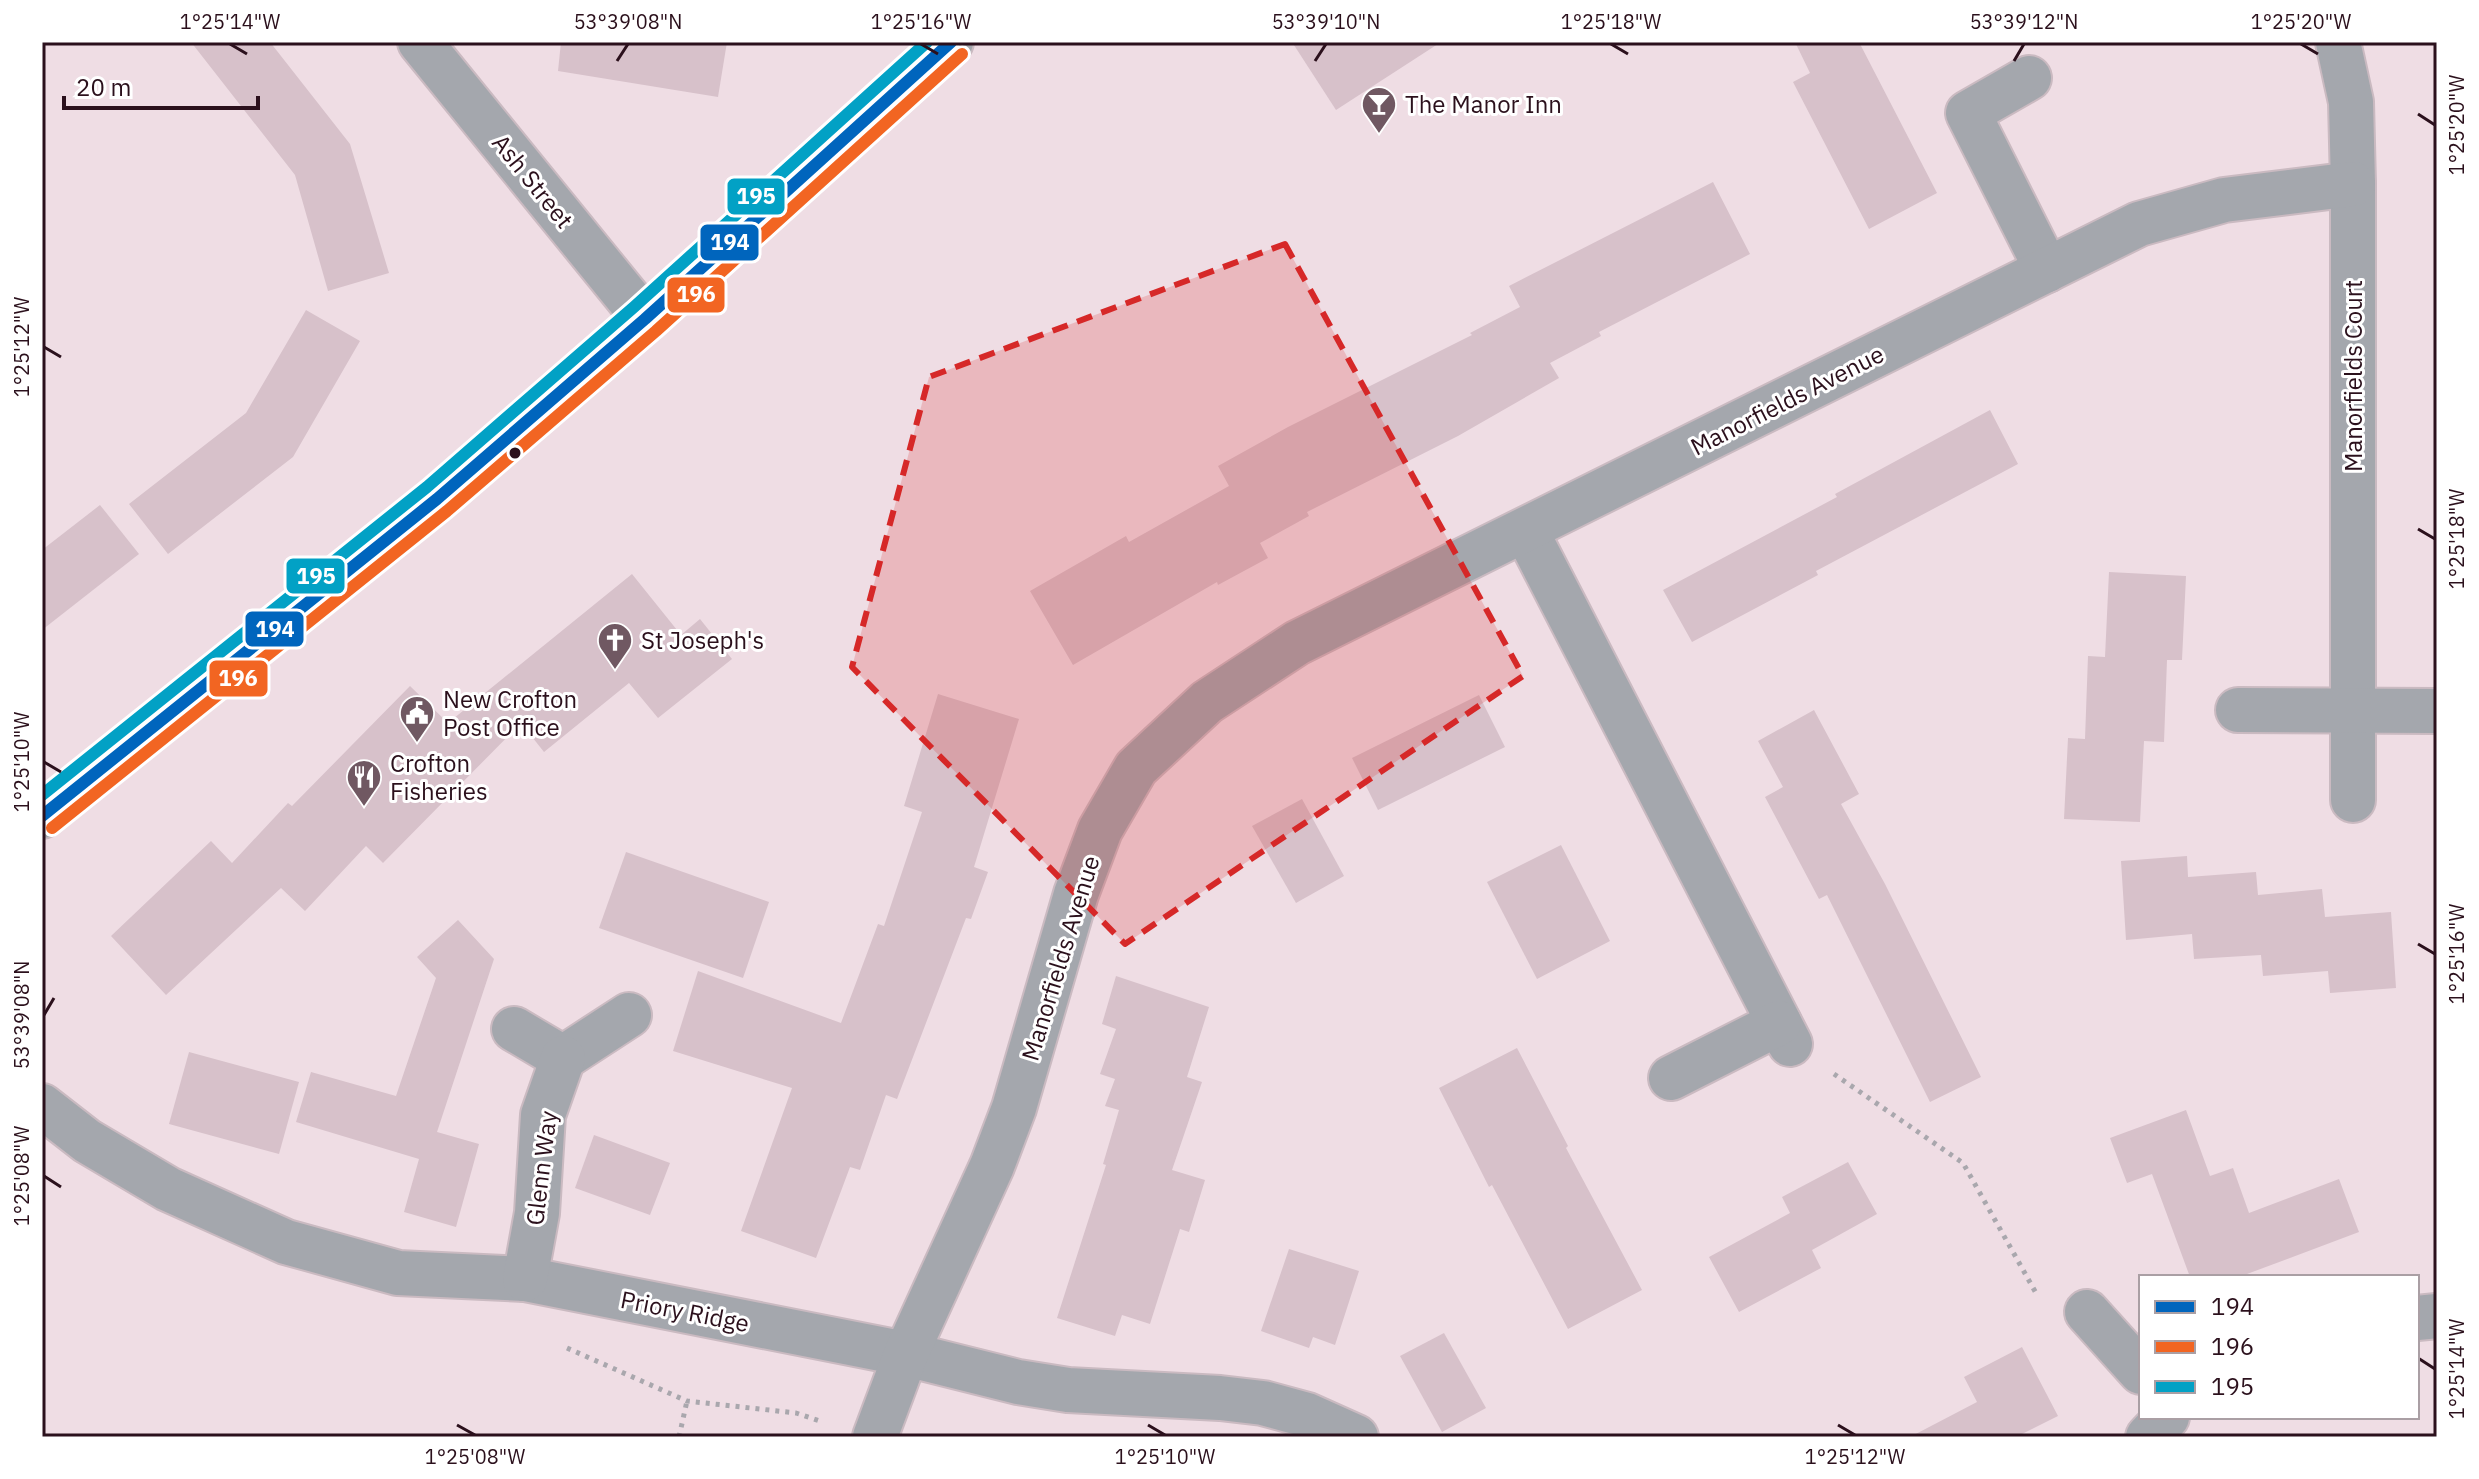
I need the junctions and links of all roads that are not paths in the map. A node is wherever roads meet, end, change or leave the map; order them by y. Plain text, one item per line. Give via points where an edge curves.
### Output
1 (420, 42) edge
2 (951, 42) edge
3 (2338, 42) edge
4 (2029, 78) dead end
5 (2353, 184) junction
6 (2047, 270) junction
7 (645, 319) junction
8 (1526, 531) junction
9 (2238, 710) dead end
10 (2353, 711) junction
11 (2437, 711) edge
12 (2353, 800) dead end
13 (42, 816) edge
14 (629, 1015) dead end
15 (514, 1029) dead end
16 (563, 1058) junction
17 (1671, 1078) dead end
18 (42, 1106) edge
19 (525, 1279) junction
20 (2087, 1312) road end
21 (906, 1354) junction
22 (2139, 1370) edge
23 (2165, 1419) edge
24 (856, 1432) edge
25 (1356, 1437) edge
26 (2148, 1437) edge

1 - 7 street, Ash Street
2 - 7 street
3 - 5 street, Manorfields Court via 2351,102
4 - 6 street via 1968,113
5 - 6 street, Manorfields Avenue via 2224,200 2139,224
5 - 10 street, Manorfields Court
6 - 8 street, Manorfields Avenue
7 - 13 street via 437,499
8 - 17 street via 1784,1033
8 - 21 street, Manorfields Avenue via 1297,643 1207,702 1136,768 1100,830 1076,894 992,1166
9 - 10 street
10 - 11 street
10 - 12 street, Manorfields Court
14 - 16 street
15 - 16 street
16 - 19 street, Glenn Way via 543,1115 537,1213
18 - 19 street, Priory Ridge via 87,1141 168,1189 286,1242 398,1273
19 - 21 street, Priory Ridge
20 - 22 street
21 - 24 street, Manorfields Avenue
21 - 25 street, Priory Ridge via 1068,1390 1263,1403
23 - 26 street

